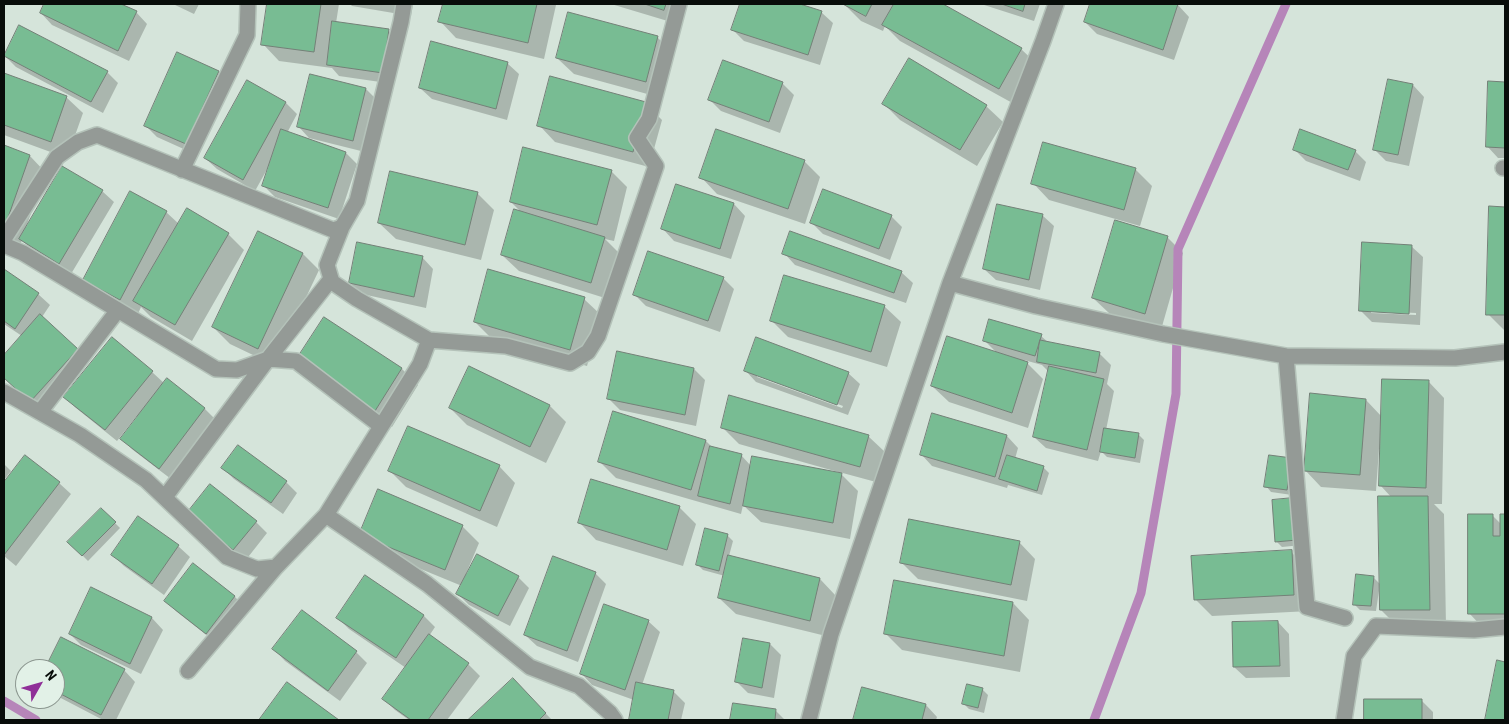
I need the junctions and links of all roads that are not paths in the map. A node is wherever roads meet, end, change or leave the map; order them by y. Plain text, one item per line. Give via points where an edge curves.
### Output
1 (248, 4) edge
2 (404, 4) edge
3 (678, 4) edge
4 (1056, 4) edge
5 (182, 170) junction
6 (342, 227) junction
7 (4, 239) edge
8 (4, 245) edge
9 (331, 279) junction
10 (950, 283) junction
11 (118, 310) junction
12 (429, 340) junction
13 (1505, 352) edge
14 (1286, 356) junction
15 (268, 359) junction
16 (4, 392) edge
17 (40, 412) junction
18 (381, 426) junction
19 (165, 497) junction
20 (326, 515) junction
21 (276, 567) junction
22 (1345, 618) dead end
23 (1505, 627) edge
24 (188, 671) dead end
25 (615, 720) edge
26 (809, 720) edge
27 (1344, 720) edge

1 - 5 street via 247,35
2 - 6 street via 356,201
3 - 12 street via 649,119 637,138 656,166 598,336 588,352 570,363 506,346
4 - 10 street
5 - 6 street via 333,230
5 - 7 street via 97,135 78,142 57,157
6 - 9 street via 327,264
8 - 11 street
9 - 12 street via 357,299
9 - 15 street
10 - 14 street via 1163,334
10 - 26 street via 831,634
11 - 15 street via 216,369 237,370
11 - 17 street
12 - 18 street via 420,364
13 - 14 street via 1455,358
14 - 22 street via 1307,607
15 - 18 street via 296,361
15 - 19 street
16 - 17 street
17 - 19 street via 80,435 146,480
18 - 20 street
19 - 21 street via 227,556 257,569
20 - 21 street
20 - 25 street via 427,584 530,667 579,686
21 - 24 street
23 - 27 street via 1474,630 1376,626 1354,656

